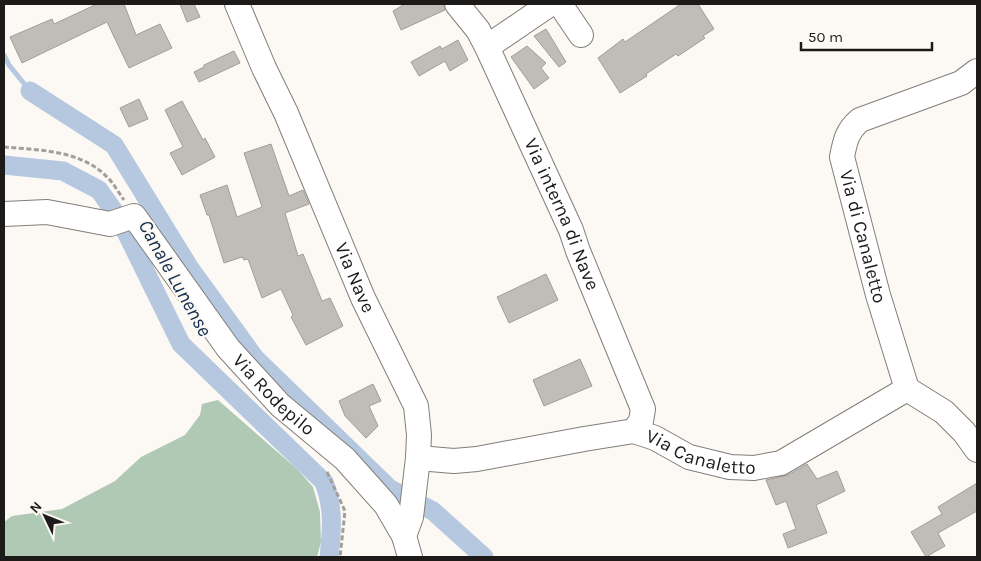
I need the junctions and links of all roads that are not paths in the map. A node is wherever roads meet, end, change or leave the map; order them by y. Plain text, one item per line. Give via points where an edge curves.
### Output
1 (237, 4) edge
2 (457, 4) edge
3 (550, 4) edge
4 (560, 4) edge
5 (581, 35) dead end
6 (487, 47) junction
7 (977, 71) edge
8 (4, 214) edge
9 (907, 389) junction
10 (634, 432) junction
11 (977, 450) edge
12 (418, 458) junction
13 (408, 537) edge

1 - 12 street, Via Nave via 363,298 416,406
2 - 6 street, Via interna di Nave
3 - 6 street
4 - 5 street
6 - 10 street, Via interna di Nave via 571,230 643,409 641,421
7 - 9 street, Via di Canaletto via 961,83 860,120 845,139 842,157 878,295
8 - 13 street, Via Rodepilo via 46,212 80,219 123,219 228,348 280,405 346,459 386,505
9 - 10 street, Via Canaletto via 780,463 754,468 730,468 689,457 654,438
9 - 11 street via 944,412
10 - 12 street, Via Canaletto via 477,459
12 - 13 street, Via Nave

